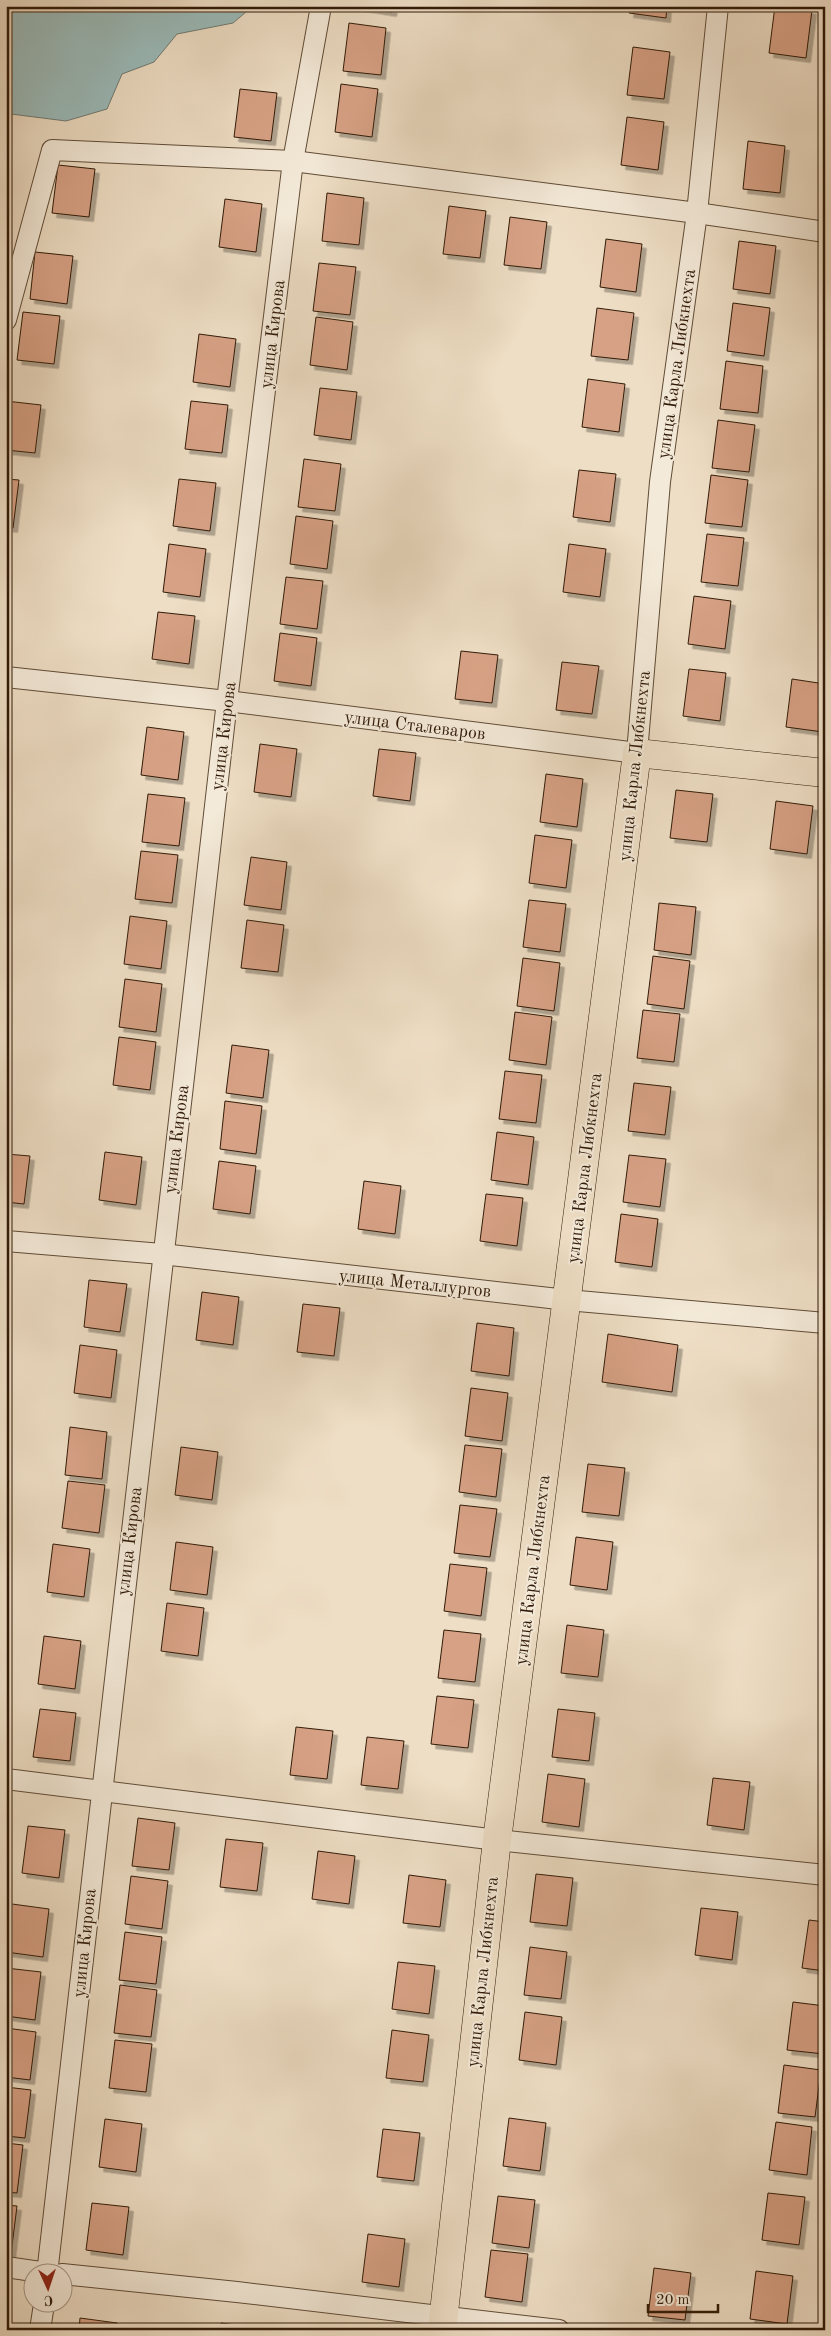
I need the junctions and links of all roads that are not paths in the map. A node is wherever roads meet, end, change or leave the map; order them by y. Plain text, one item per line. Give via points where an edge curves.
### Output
1 (321, 6) edge
2 (718, 6) edge
3 (293, 161) junction
4 (697, 213) junction
5 (825, 232) edge
6 (6, 320) edge
7 (6, 678) edge
8 (227, 702) junction
9 (638, 754) junction
10 (825, 773) edge
11 (6, 1241) edge
12 (162, 1254) junction
13 (568, 1300) junction
14 (825, 1323) edge
15 (6, 1779) edge
16 (101, 1792) junction
17 (497, 1840) junction
18 (825, 1875) edge
19 (54, 2264) edge
20 (6, 2267) edge
21 (22, 2269) edge
22 (72, 2276) edge
23 (42, 2314) edge
24 (442, 2323) edge
25 (40, 2330) edge
26 (559, 2330) edge

1 - 3 street, улица Кирова
2 - 4 street, улица Карла Либкнехта
3 - 4 street
3 - 6 street via 52,150
3 - 8 street, улица Кирова
4 - 5 street
4 - 9 street, улица Карла Либкнехта via 660,482
7 - 8 street, улица Сталеваров
8 - 9 street, улица Сталеваров
8 - 12 street, улица Кирова
9 - 10 main road, улица Сталеваров
9 - 13 main road, улица Карла Либкнехта
11 - 12 street, улица Металлургов
12 - 13 street, улица Металлургов
12 - 16 street, улица Кирова
13 - 14 street, улица Металлургов
13 - 17 main road, улица Карла Либкнехта
15 - 16 street
16 - 17 street
16 - 19 street, улица Кирова
17 - 18 street
17 - 24 main road, улица Карла Либкнехта
20 - 21 street
22 - 24 street
23 - 25 street
24 - 26 street

